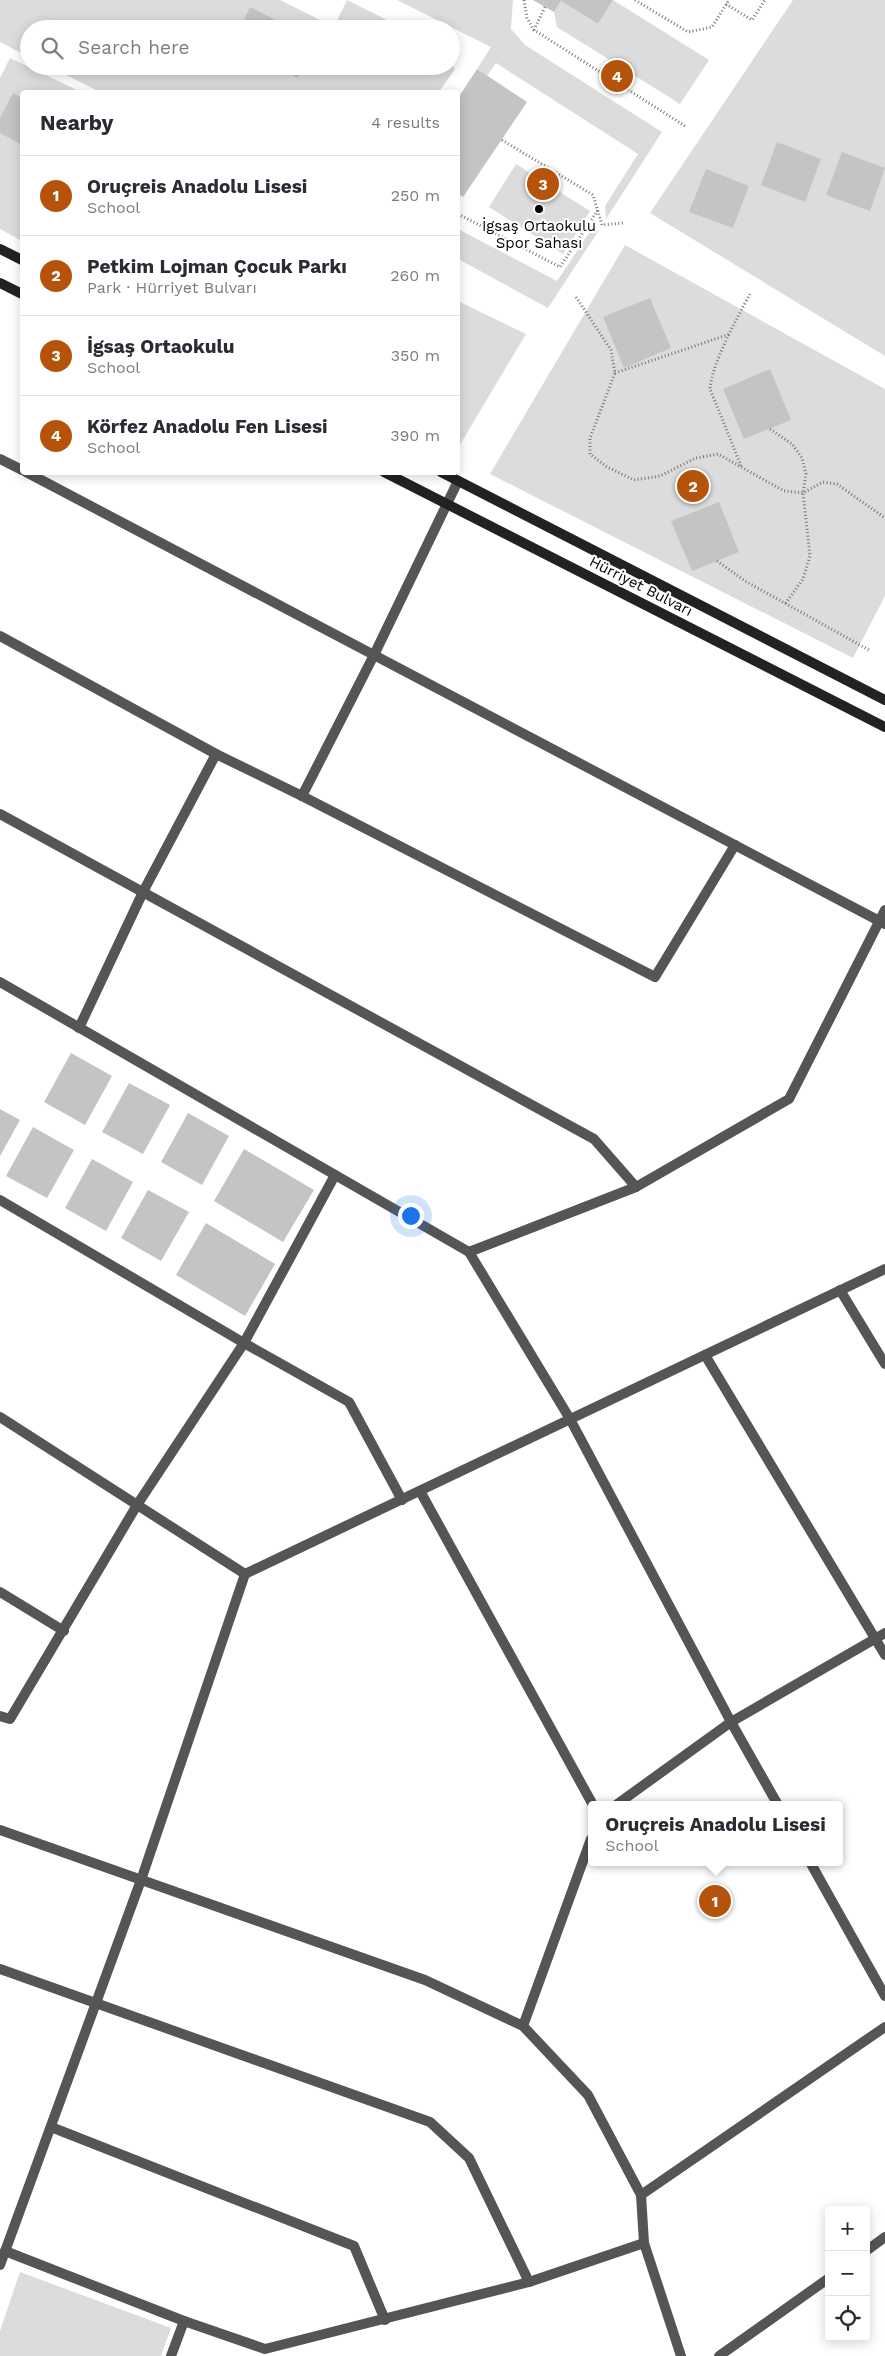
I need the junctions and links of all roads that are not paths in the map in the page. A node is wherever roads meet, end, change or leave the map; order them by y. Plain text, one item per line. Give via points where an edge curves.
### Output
1 (0, 249) edge
2 (20, 259) edge
3 (0, 283) edge
4 (20, 293) edge
5 (0, 459) edge
6 (20, 469) edge
7 (32, 475) edge
8 (390, 475) edge
9 (447, 475) edge
10 (458, 481) junction
11 (448, 504) junction
12 (0, 636) edge
13 (374, 655) junction
14 (885, 700) edge
15 (885, 727) edge
16 (216, 754) junction
17 (302, 796) junction
18 (0, 814) edge
19 (735, 845) junction
20 (143, 892) junction
21 (885, 910) edge
22 (882, 922) edge
23 (0, 982) edge
24 (79, 1028) junction
25 (336, 1175) junction
26 (636, 1187) junction
27 (0, 1200) edge
28 (469, 1252) junction
29 (885, 1269) edge
30 (840, 1290) junction
31 (244, 1343) junction
32 (705, 1355) junction
33 (885, 1364) edge
34 (0, 1417) edge
35 (570, 1419) junction
36 (420, 1491) junction
37 (402, 1500) junction
38 (137, 1505) junction
39 (245, 1574) junction
40 (0, 1592) edge
41 (64, 1631) junction
42 (885, 1633) edge
43 (875, 1639) junction
44 (885, 1655) edge
45 (0, 1716) edge
46 (731, 1722) junction
47 (591, 1801) edge
48 (622, 1801) edge
49 (776, 1801) edge
50 (0, 1830) edge
51 (588, 1847) edge
52 (812, 1866) edge
53 (141, 1880) junction
54 (0, 1969) edge
55 (885, 1996) edge
56 (96, 2002) junction
57 (523, 2026) junction
58 (885, 2027) edge
59 (51, 2127) junction
60 (641, 2195) junction
61 (885, 2238) edge
62 (644, 2243) junction
63 (870, 2248) edge
64 (5, 2251) junction
65 (0, 2265) edge
66 (825, 2281) edge
67 (529, 2282) junction
68 (385, 2320) junction
69 (184, 2321) junction
70 (267, 2353) edge
71 (171, 2356) edge
72 (681, 2356) edge
73 (719, 2356) edge

1 - 2 main road
3 - 4 main road
5 - 6 street
7 - 13 street
8 - 11 main road, Hürriyet Bulvarı
9 - 10 main road, Hürriyet Bulvarı
10 - 11 street
10 - 14 main road, Hürriyet Bulvarı
11 - 13 street
11 - 15 main road, Hürriyet Bulvarı
12 - 16 street
13 - 17 street
13 - 19 street
16 - 17 street
16 - 20 street
17 - 19 street via 655,977
18 - 20 street
19 - 22 street
20 - 24 street
20 - 26 street via 594,1139
21 - 22 street
22 - 26 street via 789,1099
23 - 24 street
24 - 25 street
25 - 28 street
25 - 31 street
26 - 28 street
27 - 31 street
28 - 35 street
29 - 30 street
30 - 32 street
30 - 33 street
31 - 37 street via 349,1402
31 - 38 street
32 - 35 street
32 - 43 street
34 - 38 street
35 - 36 street
35 - 46 street
36 - 37 street
36 - 47 street
37 - 39 street
38 - 39 street
38 - 41 street
39 - 53 street
40 - 41 street
41 - 45 street via 10,1719
42 - 43 street
43 - 44 street
43 - 46 street
46 - 48 street
46 - 49 street
50 - 53 street
51 - 57 street
52 - 55 street
53 - 56 street
53 - 57 street via 426,1980
54 - 56 street
56 - 59 street
56 - 67 street via 430,2122 469,2158
57 - 60 street via 588,2095
58 - 60 street
59 - 64 street
59 - 68 street via 354,2246
60 - 62 street
61 - 63 street
62 - 67 street
62 - 72 street
64 - 65 street
64 - 69 street
66 - 73 street
67 - 68 street
68 - 70 street
69 - 70 street
69 - 71 street

